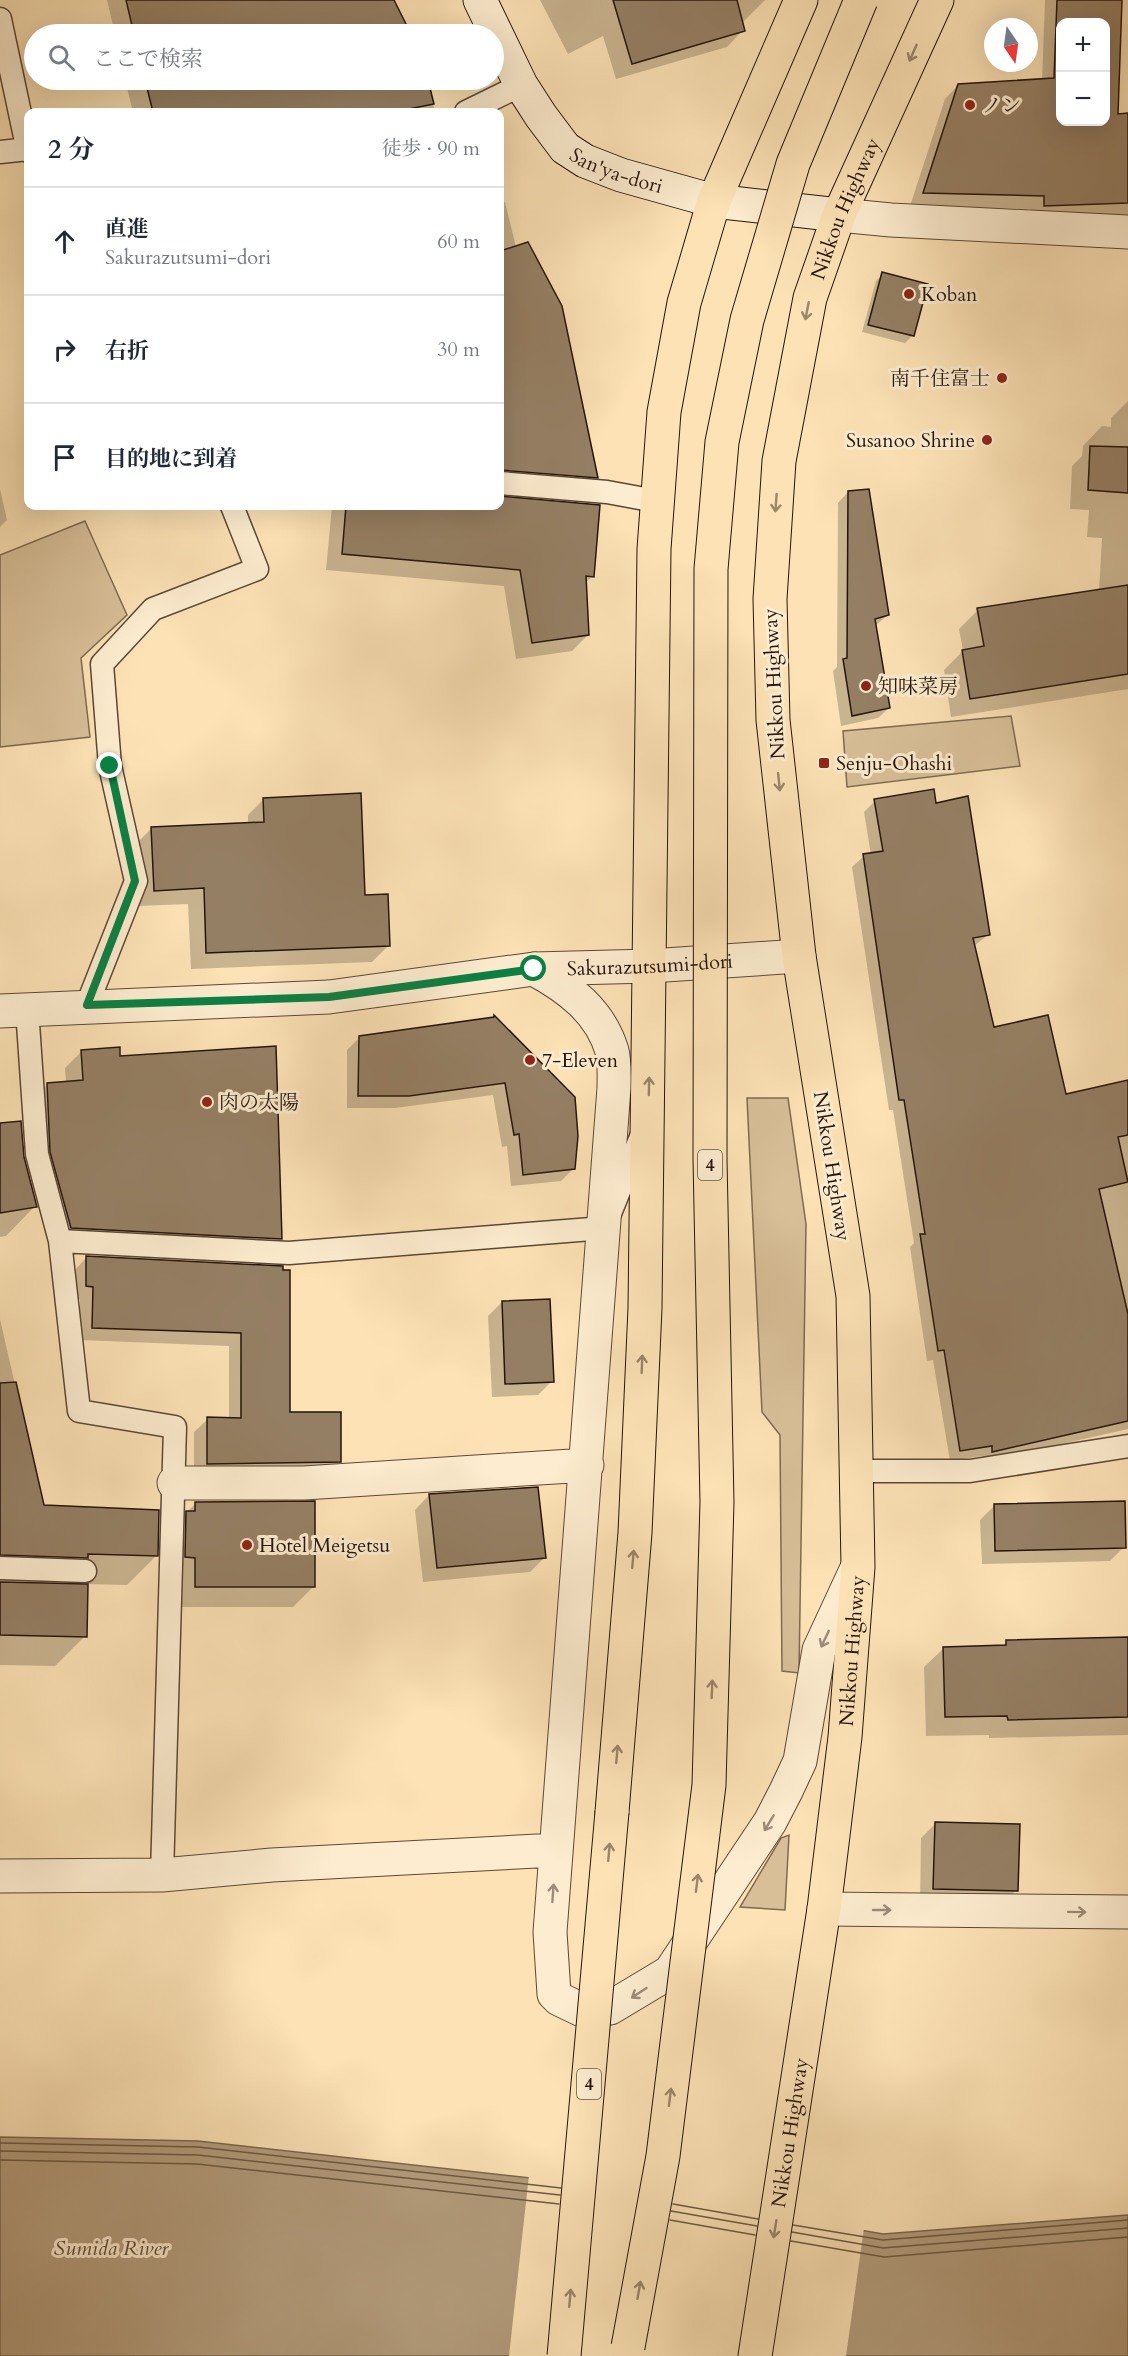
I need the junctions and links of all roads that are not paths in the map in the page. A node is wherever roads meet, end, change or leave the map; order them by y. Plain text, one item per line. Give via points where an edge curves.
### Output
1 (480, 0) edge
2 (801, 0) edge
3 (861, 0) edge
4 (937, 0) edge
5 (0, 19) edge
6 (492, 24) edge
7 (504, 50) edge
8 (521, 85) junction
9 (474, 108) edge
10 (24, 131) edge
11 (24, 150) edge
12 (0, 152) edge
13 (714, 201) junction
14 (839, 215) junction
15 (1128, 232) edge
16 (504, 483) edge
17 (656, 501) junction
18 (234, 510) edge
19 (799, 956) junction
20 (650, 966) junction
21 (534, 969) junction
22 (87, 1005) junction
23 (14, 1010) edge
24 (648, 1119) junction
25 (604, 1228) junction
26 (60, 1240) junction
27 (1128, 1446) edge
28 (586, 1466) junction
29 (856, 1472) junction
30 (174, 1483) junction
31 (858, 1567) junction
32 (0, 1568) edge
33 (85, 1571) dead end
34 (556, 1850) junction
35 (162, 1875) junction
36 (0, 1876) edge
37 (824, 1909) junction
38 (1128, 1912) edge
39 (564, 2356) edge
40 (627, 2356) edge
41 (755, 2356) edge

1 - 6 street, San'ya-dori
2 - 13 highway, 4
40 -> 3 highway, 4, bridge via 663,2156 709,1785 717,1502 710,1159 711,569 722,442 747,320 793,164
4 -> 14 highway, Nikkou Highway
5 - 10 lane
7 - 8 street, San'ya-dori
8 - 9 lane
8 - 13 street, San'ya-dori via 565,148 585,161
11 - 12 lane
13 - 14 street, San'ya-dori
13 - 17 highway, 4 via 684,303 664,412
14 - 15 street, San'ya-dori
14 -> 19 highway, Nikkou Highway via 810,298 779,461 770,599 773,720
16 - 17 lane via 607,492
17 - 20 highway, 4
18 - 22 lane via 257,569 153,609 102,664 110,766 135,881
19 - 20 street, Sakurazutsumi-dori
19 - 29 highway, Nikkou Highway via 853,1296
20 - 21 street, Sakurazutsumi-dori
24 -> 20 highway, 4
21 - 22 street, Sakurazutsumi-dori via 329,997
21 - 25 street via 566,986 583,1001 613,1052 614,1103
22 - 23 street, Sakurazutsumi-dori
23 - 26 lane via 38,1154
24 - 25 lane
39 -> 24 highway, 4, bridge via 635,1533
25 - 26 lane via 288,1253
25 - 28 street
26 - 30 lane via 79,1411 175,1427
27 - 29 lane via 970,1471
28 - 30 street via 304,1483
28 - 34 street
29 - 31 highway, Nikkou Highway
30 - 35 lane
31 -> 34 street via 819,1650 800,1761 770,1822 670,1972 610,2008 582,2010 554,1994 550,1932
31 - 37 highway, Nikkou Highway via 845,1737
32 - 33 lane
34 - 35 street via 272,1865
35 - 36 street
37 -> 38 street
37 -> 41 highway, Nikkou Highway

